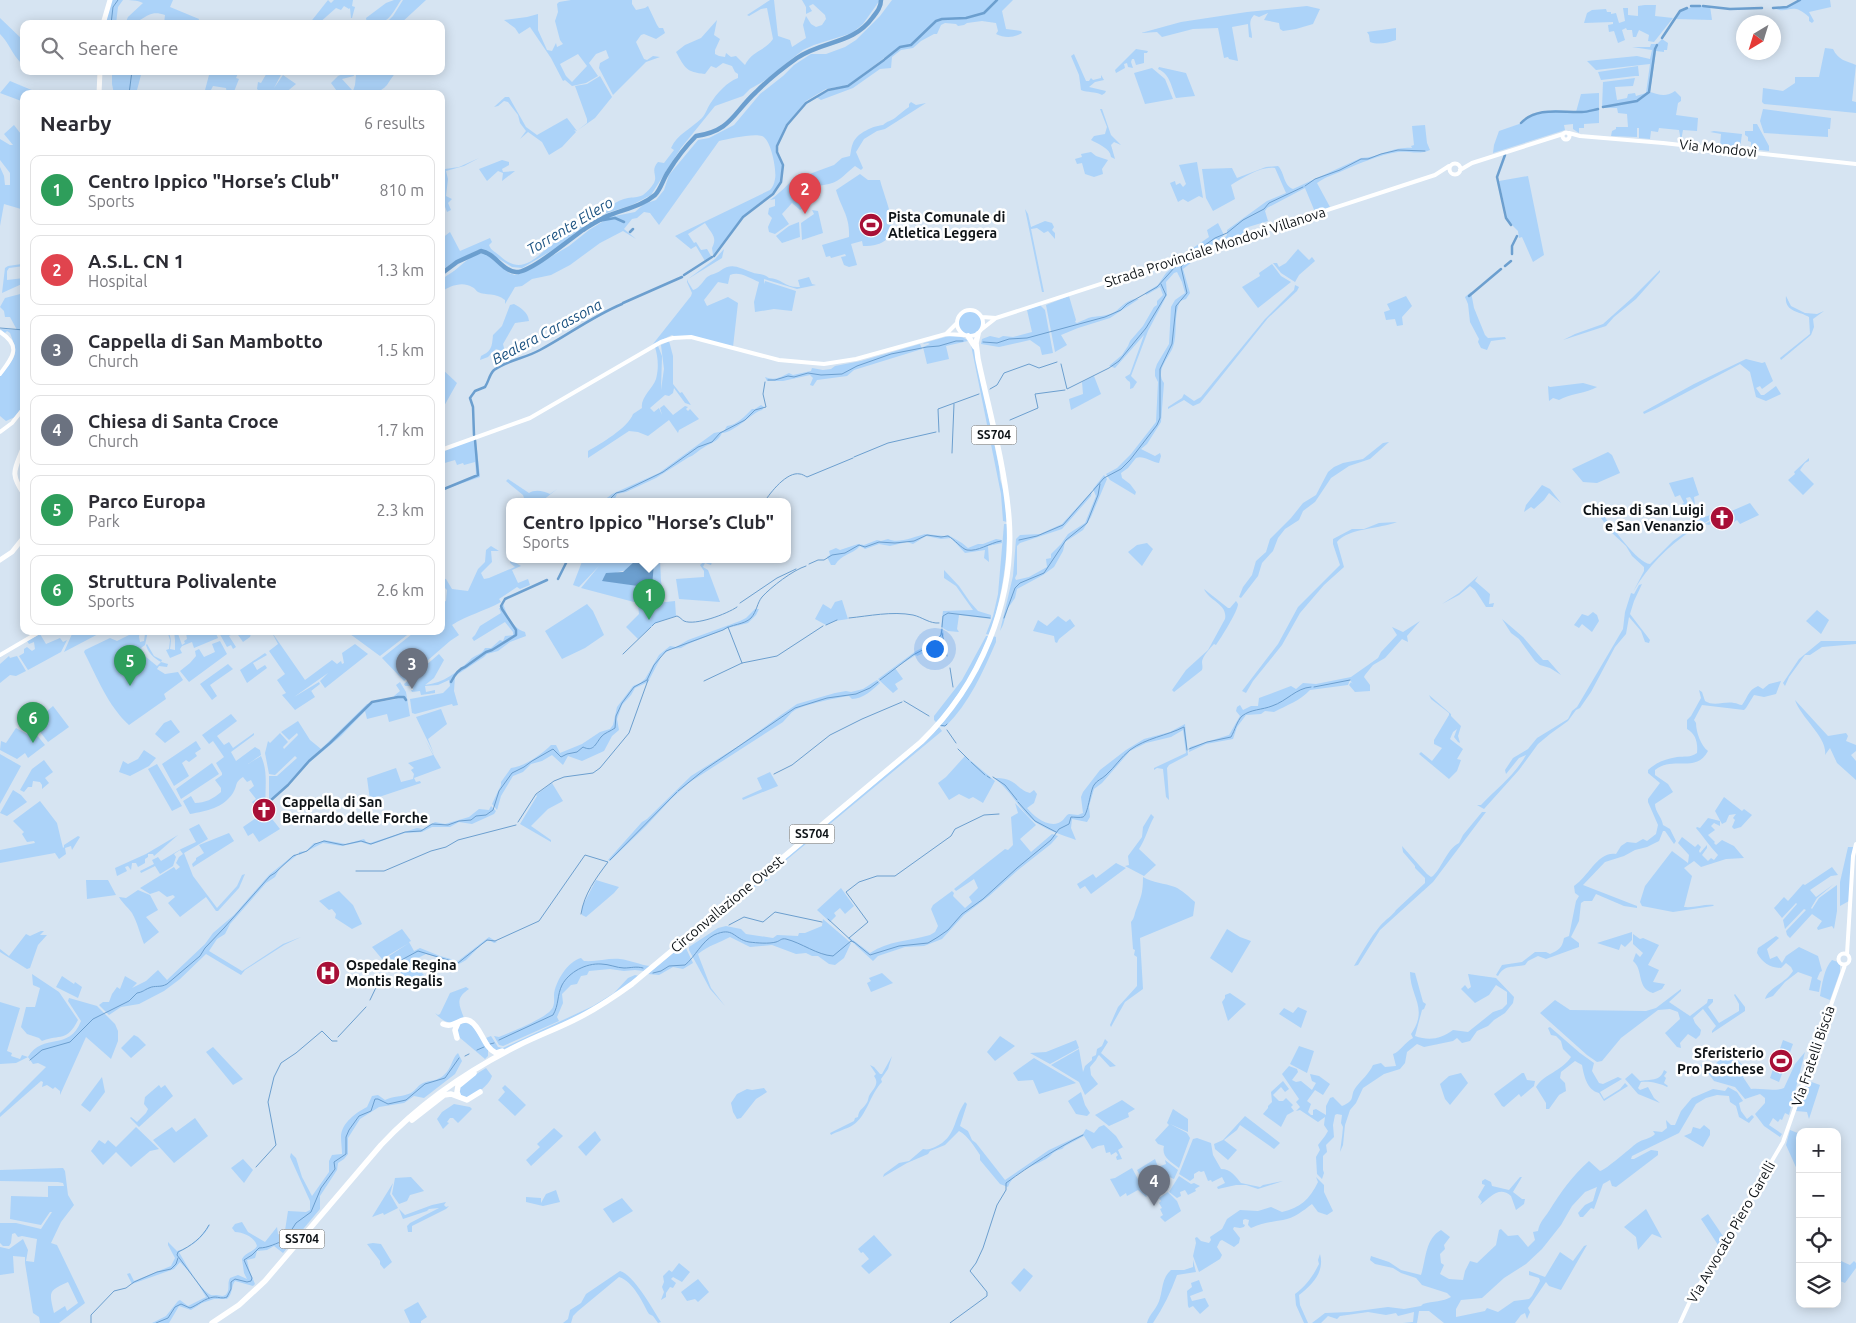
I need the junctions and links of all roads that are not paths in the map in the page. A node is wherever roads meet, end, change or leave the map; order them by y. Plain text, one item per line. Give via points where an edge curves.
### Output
1 (110, 1) edge
2 (104, 20) edge
3 (100, 75) edge
4 (99, 90) edge
5 (1458, 164) junction
6 (1472, 164) junction
7 (1856, 164) edge
8 (1449, 166) junction
9 (1460, 170) junction
10 (1453, 174) junction
11 (1435, 175) junction
12 (982, 316) junction
13 (996, 318) junction
14 (957, 323) junction
15 (982, 328) junction
16 (0, 332) edge
17 (946, 334) junction
18 (978, 334) junction
19 (966, 336) junction
20 (977, 351) junction
21 (0, 374) edge
22 (20, 413) edge
23 (0, 432) edge
24 (445, 449) edge
25 (20, 458) edge
26 (20, 488) edge
27 (20, 542) edge
28 (0, 560) edge
29 (34, 635) edge
30 (0, 654) edge
31 (1856, 844) edge
32 (1845, 954) junction
33 (1843, 964) junction
34 (443, 1024) dead end
35 (453, 1028) junction
36 (457, 1038) dead end
37 (521, 1044) junction
38 (488, 1047) junction
39 (502, 1054) junction
40 (469, 1072) junction
41 (480, 1092) dead end
42 (463, 1100) junction
43 (1783, 1142) joint
44 (382, 1145) junction
45 (212, 1323) edge
46 (1680, 1323) edge

1 - 2 main road
3 - 4 main road
5 - 6 main road
5 - 8 main road
5 - 9 main road
6 - 7 main road, Via Mondovì via 1563,136 1566,132 1569,136
6 - 9 main road
8 - 10 main road
8 - 11 main road, Strada Provinciale Mondovì Villanova
9 - 10 main road
10 - 11 main road, Strada Provinciale Mondovì Villanova
11 - 13 main road, Strada Provinciale Mondovì Villanova
12 - 13 main road, Strada Provinciale Mondovì Villanova
12 - 14 main road via 967,310 960,314
12 - 15 main road
13 - 15 main road, Strada Provinciale Mondovì Villanova
14 - 17 main road
14 - 19 main road
15 - 18 main road
16 - 21 main road via 10,339 14,350
17 - 19 main road
17 - 24 main road via 856,359 824,364 778,360 697,338 673,338 530,418
18 - 19 main road
18 - 20 highway, SS704
19 - 20 highway, SS704
20 - 37 highway, Circonvallazione Ovest / SS704 via 1005,487 1009,553 992,636 966,688 934,730 905,756 636,981 584,1015
22 - 23 main road
25 - 26 main road via 14,476
27 - 28 main road via 12,553
29 - 30 main road
31 - 32 main road, Via Fratelli Biscia
32 - 33 main road, Via Fratelli Biscia via 1850,960
32 - 33 main road, Via Fratelli Biscia via 1838,958
33 - 43 main road, Via Fratelli Biscia
34 - 35 highway
35 - 36 highway
35 - 38 highway via 465,1020 471,1022
37 - 38 highway via 497,1053
37 - 39 highway, Circonvallazione Ovest / SS704
38 - 40 highway via 488,1058
39 - 40 highway, Circonvallazione Ovest / SS704
39 - 42 highway via 459,1085 457,1093
40 - 44 highway, Circonvallazione Ovest / SS704 via 430,1099
41 - 42 highway
42 - 44 highway via 451,1094 442,1096
43 - 46 main road, Via Avvocato Piero Garelli
44 - 45 highway, Circonvallazione Ovest / SS704 via 265,1282

